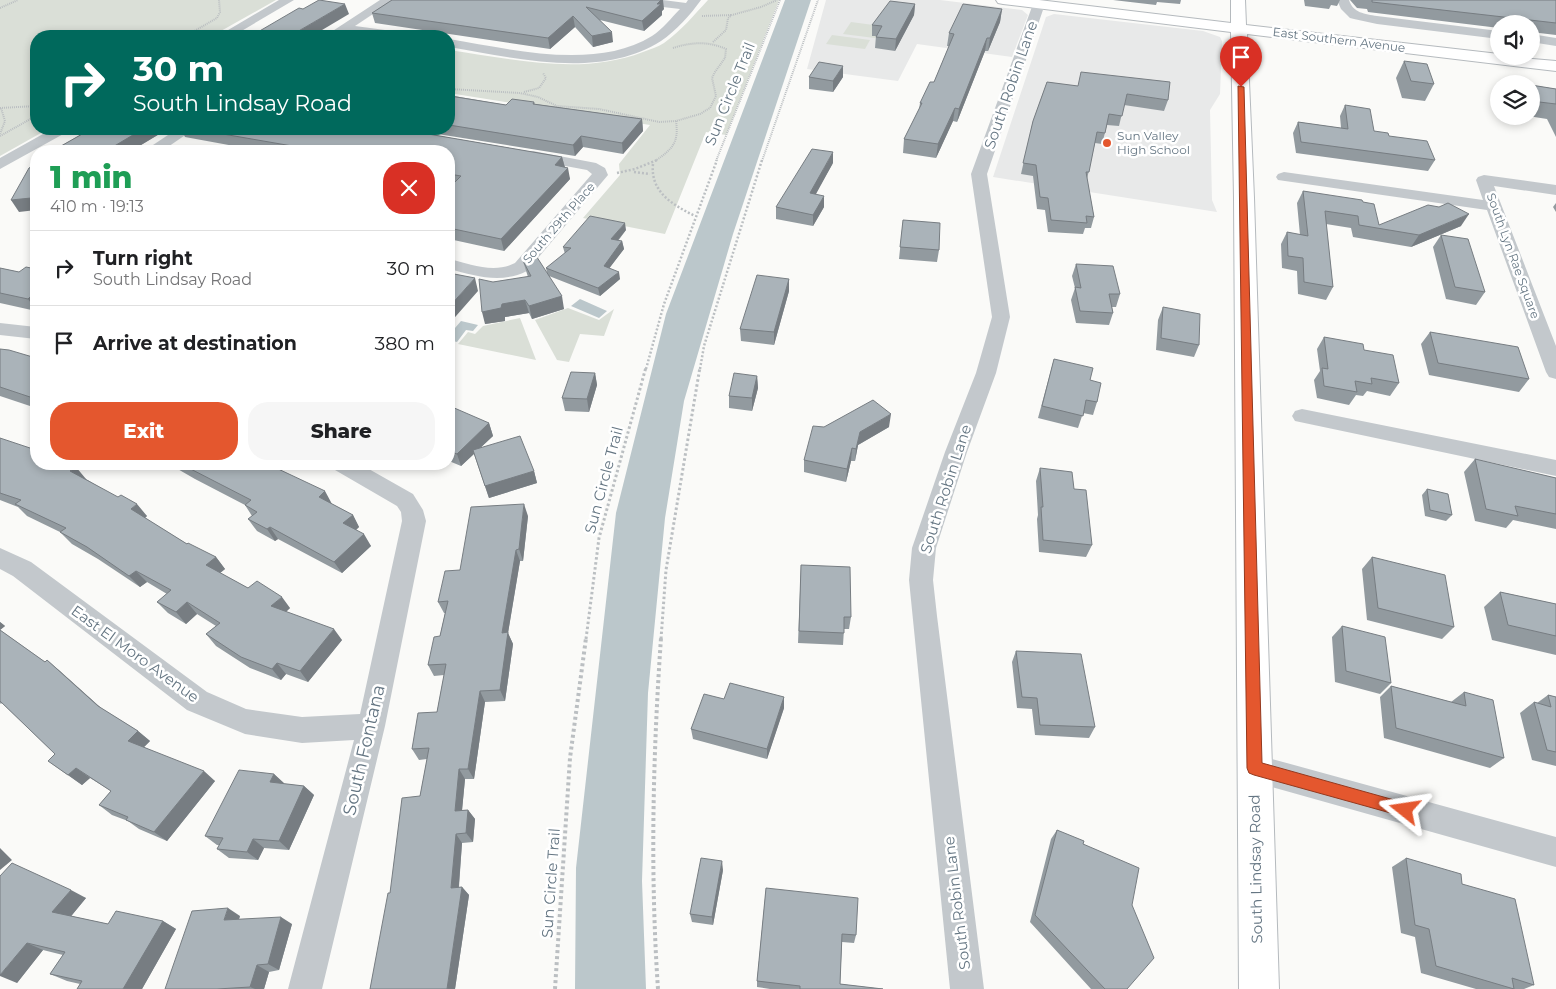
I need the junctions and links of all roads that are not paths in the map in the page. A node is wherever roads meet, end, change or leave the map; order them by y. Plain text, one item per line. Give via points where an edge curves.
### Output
1 (288, 0) edge
2 (388, 0) edge
3 (638, 0) edge
4 (1003, 0) edge
5 (1238, 0) edge
6 (1343, 0) edge
7 (692, 3) edge
8 (1039, 4) junction
9 (344, 28) junction
10 (1239, 28) junction
11 (235, 30) edge
12 (341, 30) edge
13 (358, 30) edge
14 (1490, 34) edge
15 (1540, 39) edge
16 (1556, 42) edge
17 (455, 44) edge
18 (1556, 66) edge
19 (51, 135) edge
20 (177, 135) edge
21 (34, 145) edge
22 (162, 145) edge
23 (30, 147) edge
24 (514, 153) edge
25 (0, 164) edge
26 (1284, 177) dead end
27 (1556, 190) edge
28 (1494, 206) junction
29 (455, 265) edge
30 (0, 329) edge
31 (30, 332) edge
32 (1556, 372) edge
33 (1302, 416) dead end
34 (1556, 468) edge
35 (354, 470) edge
36 (0, 558) edge
37 (371, 726) junction
38 (1254, 768) junction
39 (1556, 852) edge
40 (305, 989) edge
41 (967, 989) edge
42 (1258, 989) edge

1 - 11 street
2 - 9 street
3 - 7 street
4 - 8 main road, East Southern Avenue
5 - 10 main road, South Lindsay Road
6 - 14 street via 1354,15
7 - 17 street via 650,42 607,55 556,58
8 - 10 main road, East Southern Avenue
8 - 41 street, South Robin Lane via 979,174 1001,317 986,373 924,548 921,580
9 - 12 street
9 - 13 street
10 - 18 main road, East Southern Avenue
10 - 38 main road, South Lindsay Road
15 - 16 street
19 - 21 street
20 - 22 street
23 - 25 street
24 - 29 street, South 29th Place via 590,166 600,173 514,272 498,274
26 - 28 street
27 - 28 street, South Lyn Rae Square via 1484,180
28 - 32 street, South Lyn Rae Square
30 - 31 street
33 - 34 street
35 - 37 street, South Fontana via 405,500 414,521
36 - 37 street, East El Moro Avenue via 22,569 197,701 245,721 302,730
37 - 40 street, South Fontana
38 - 39 street
38 - 42 main road, South Lindsay Road

